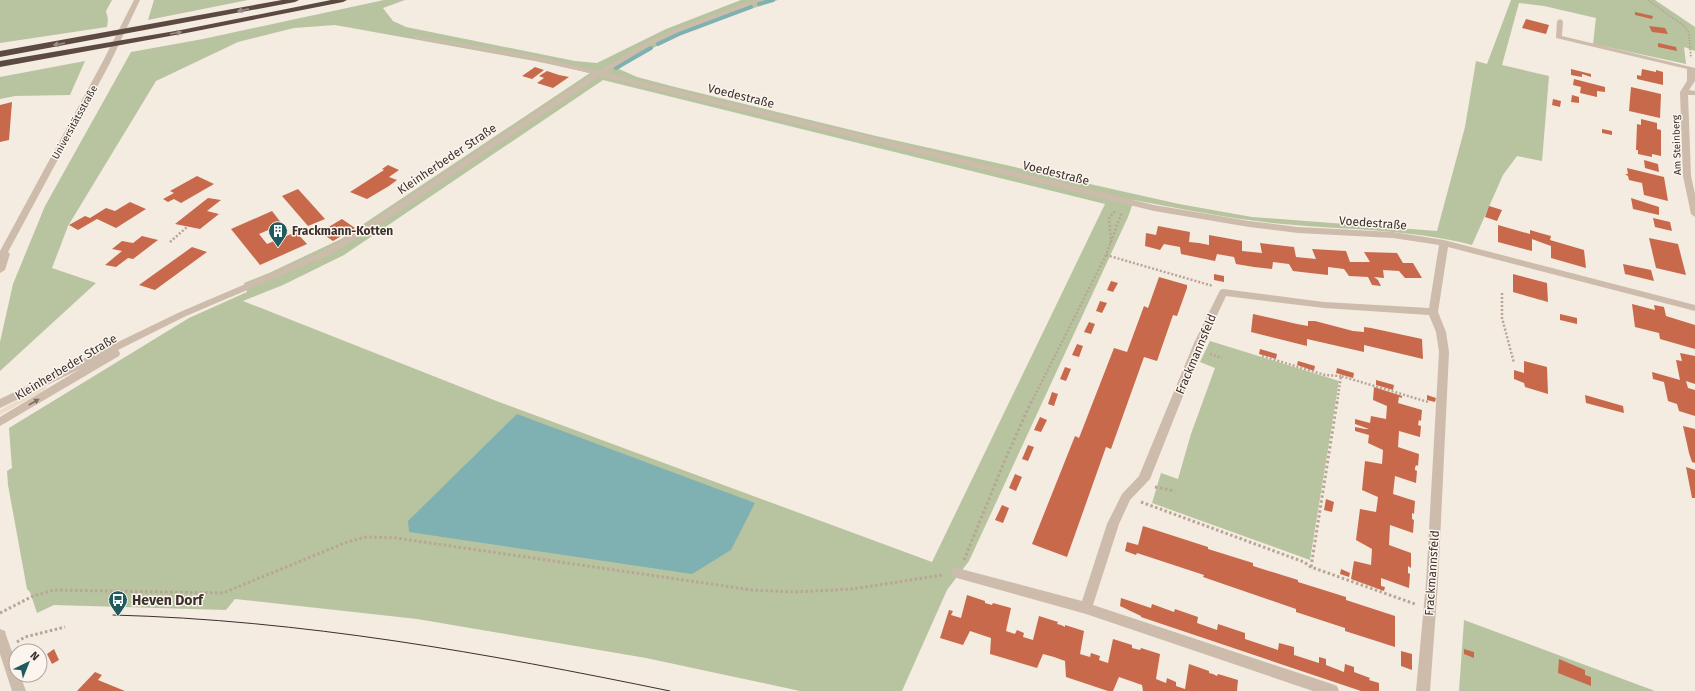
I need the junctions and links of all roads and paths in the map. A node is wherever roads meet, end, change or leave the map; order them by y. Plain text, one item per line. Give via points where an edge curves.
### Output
1 (137, 0) edge
2 (295, 0) edge
3 (343, 0) edge
4 (760, 0) edge
5 (1648, 0) edge
6 (1560, 21) dead end
7 (415, 36) dead end
8 (0, 54) edge
9 (0, 64) edge
10 (1691, 68) junction
11 (600, 73) junction
12 (1693, 80) edge
13 (1684, 92) junction
14 (1695, 93) edge
15 (1691, 177) edge
16 (1124, 201) junction
17 (1695, 214) edge
18 (187, 227) dead end
19 (8, 242) junction
20 (170, 242) dead end
21 (1444, 243) junction
22 (1111, 244) junction
23 (1106, 255) junction
24 (0, 259) edge
25 (0, 270) edge
26 (1223, 292) junction
27 (1502, 293) dead end
28 (1695, 308) edge
29 (1434, 312) junction
30 (146, 334) junction
31 (1262, 356) dead end
32 (1514, 363) dead end
33 (1342, 376) junction
34 (0, 404) edge
35 (1442, 407) junction
36 (0, 422) edge
37 (1126, 497) junction
38 (1311, 567) junction
39 (957, 573) junction
40 (1086, 608) junction
41 (1430, 609) junction
42 (0, 613) edge
43 (65, 627) dead end
44 (0, 635) edge
45 (4, 649) junction
46 (19, 691) edge
47 (1332, 691) edge
48 (1422, 691) edge

1 - 19 street, Universitätsstraße via 106,63
2 -> 8 highway
9 -> 3 highway
4 - 11 street, Kleinherbeder Straße via 649,43
5 - 10 path via 1684,26 1689,33
6 - 10 street via 1558,37
7 - 11 street, Voedestraße via 531,57
10 - 12 street
11 - 16 street, Voedestraße
11 - 30 street, Kleinherbeder Straße via 371,226 326,253 202,306
12 - 13 street
13 - 14 street
13 - 15 street, Am Steinberg
15 - 17 street, Am Steinberg
16 - 21 street, Voedestraße via 1200,217 1250,224 1298,230 1393,235
16 - 22 path
16 - 22 path via 1109,218
18 - 20 path
19 - 24 street, Universitätsstraße
19 - 25 street, Universitätsstraße
21 - 28 street, Voedestraße
21 - 29 street, Frackmannsfeld
22 - 23 path
23 - 26 path via 1216,287
23 - 39 path via 1040,383
26 - 29 street via 1324,305
26 - 37 street, Frackmannsfeld via 1199,343 1144,479
27 - 32 path via 1502,318
29 - 35 street, Frackmannsfeld via 1444,352
30 - 34 street, Kleinherbeder Straße
36 -> 30 street, Kleinherbeder Straße
31 - 33 path via 1325,375
33 - 35 path
33 - 38 path
35 - 41 street, Frackmannsfeld
37 - 38 path via 1304,562
37 - 40 street, Frackmannsfeld via 1113,524
38 - 41 path
39 - 40 street
39 - 42 path via 852,589 795,592 752,590 396,538 366,537 347,542 223,592 205,594 54,590 33,596
40 - 47 street
41 - 48 street, Frackmannsfeld
43 - 45 path via 25,637
44 - 45 street
45 - 46 street

